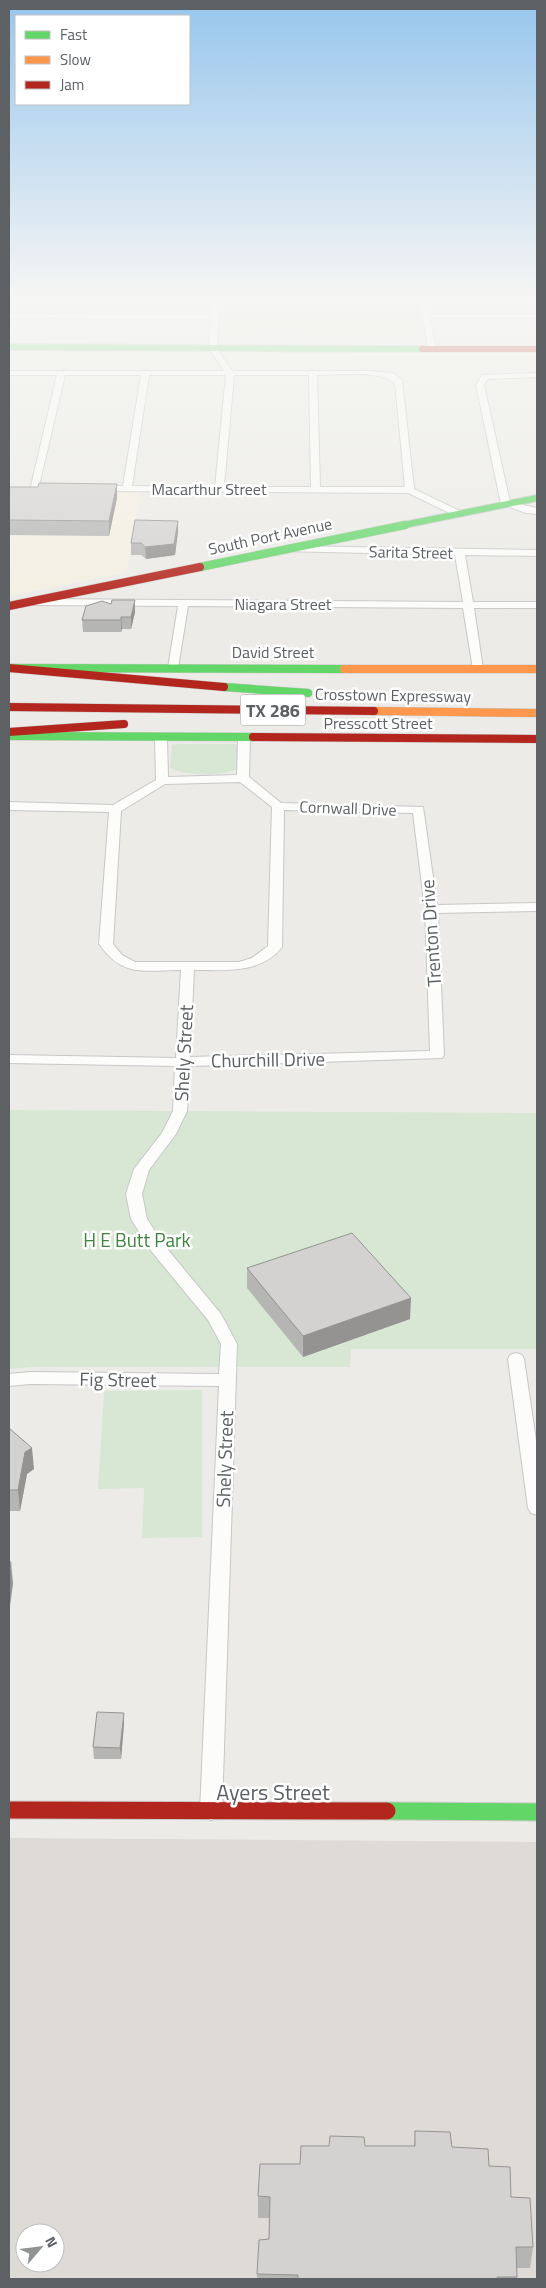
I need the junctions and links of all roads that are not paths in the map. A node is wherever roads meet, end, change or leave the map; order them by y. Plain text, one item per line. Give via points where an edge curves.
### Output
1 (54, 407) edge
2 (140, 407) edge
3 (227, 407) edge
4 (314, 407) edge
5 (402, 407) edge
6 (485, 407) edge
7 (128, 489) junction
8 (219, 489) junction
9 (316, 489) junction
10 (34, 490) edge
11 (90, 490) edge
12 (410, 490) junction
13 (537, 498) edge
14 (506, 504) junction
15 (537, 511) edge
16 (459, 514) junction
17 (285, 549) junction
18 (460, 553) junction
19 (537, 553) edge
20 (29, 602) junction
21 (183, 604) junction
22 (469, 605) junction
23 (537, 605) edge
24 (9, 606) edge
25 (9, 668) edge
26 (173, 668) junction
27 (478, 669) junction
28 (537, 669) edge
29 (174, 695) dead end
30 (9, 707) edge
31 (406, 712) junction
32 (537, 713) edge
33 (182, 721) dead end
34 (134, 723) dead end
35 (9, 732) edge
36 (9, 736) edge
37 (161, 738) junction
38 (244, 738) junction
39 (537, 739) edge
40 (243, 778) junction
41 (162, 781) junction
42 (9, 806) edge
43 (278, 806) junction
44 (115, 809) junction
45 (419, 810) joint
46 (537, 908) edge
47 (431, 909) junction
48 (188, 965) junction
49 (437, 1055) joint
50 (9, 1059) edge
51 (182, 1062) junction
52 (516, 1359) dead end
53 (9, 1380) edge
54 (227, 1380) junction
55 (530, 1389) edge
56 (537, 1508) edge
57 (9, 1810) edge
58 (210, 1812) junction
59 (537, 1812) edge

1 - 10 street
2 - 7 street
3 - 8 street
4 - 9 street
5 - 12 street
6 - 14 street
7 - 8 street, Macarthur Street
7 - 11 street, Macarthur Street
8 - 9 street, Macarthur Street
9 - 12 street, Macarthur Street
12 - 16 street
13 - 14 main road, South Port Avenue
14 - 15 street
14 - 16 main road, South Port Avenue
16 - 17 main road, South Port Avenue
17 - 18 street, Sarita Street
17 - 20 main road, South Port Avenue
18 - 19 street, Sarita Street
18 - 22 street
20 - 21 street, Niagara Street
20 - 24 main road, South Port Avenue
21 - 22 street, Niagara Street
21 - 26 street
22 - 23 street, Niagara Street
22 - 27 street
25 - 26 main road, David Street
25 - 29 main road, Crosstown Expressway / TX 286 via 320,695
26 - 27 main road, David Street
27 - 28 main road, David Street
30 - 31 main road, Crosstown Expressway / TX 286
31 - 32 main road, Crosstown Expressway / TX 286
31 - 33 main road
34 - 35 main road
36 - 37 main road, Presscott Street
37 - 38 main road, Presscott Street
37 - 41 street
38 - 39 main road, Presscott Street
38 - 40 street
40 - 41 street
40 - 43 street
41 - 44 street
42 - 44 street
43 - 45 street, Cornwall Drive
43 - 48 street via 275,947 257,961 239,966
44 - 48 street via 106,944 117,958 132,966
45 - 47 street, Trenton Drive
46 - 47 street
47 - 49 street, Trenton Drive
48 - 51 street, Shely Street
49 - 51 street, Churchill Drive
50 - 51 street, Churchill Drive
51 - 54 street, Shely Street via 180,1111 169,1134 142,1169 134,1194 139,1219 158,1248 215,1318 230,1344
52 - 55 street
53 - 54 street, Fig Street
54 - 58 street, Shely Street
55 - 56 street
57 - 58 main road, Ayers Street
58 - 59 main road, Ayers Street

